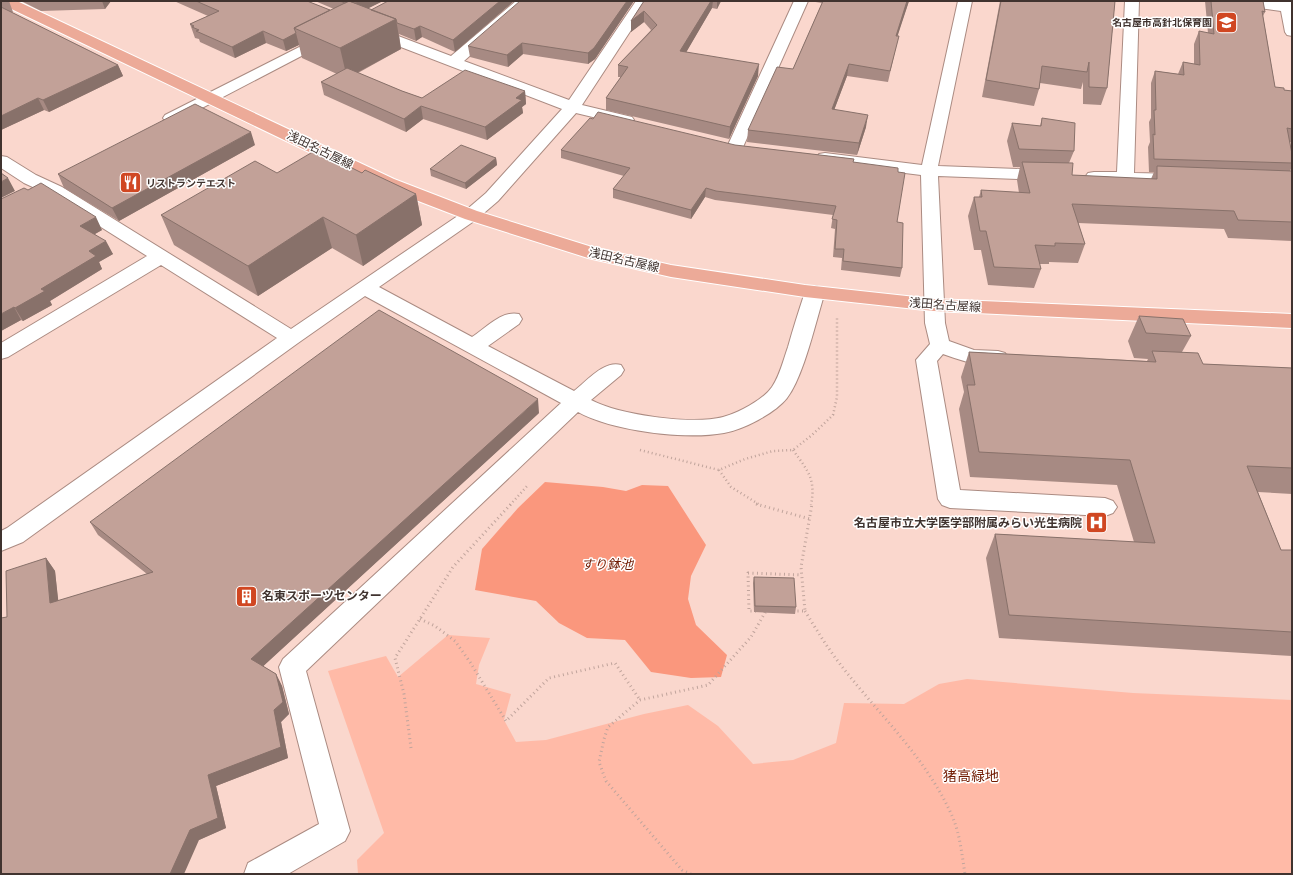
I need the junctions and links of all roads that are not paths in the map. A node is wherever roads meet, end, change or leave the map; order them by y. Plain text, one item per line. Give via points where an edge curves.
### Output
1 (6, 1) edge
2 (524, 1) edge
3 (643, 1) edge
4 (801, 1) edge
5 (966, 1) edge
6 (1132, 1) edge
7 (1237, 1) edge
8 (1288, 5) edge
9 (360, 26) edge
10 (340, 30) edge
11 (1292, 32) edge
12 (454, 62) junction
13 (211, 98) junction
14 (572, 107) junction
15 (642, 124) edge
16 (155, 127) edge
17 (735, 146) edge
18 (812, 157) edge
19 (1, 161) edge
20 (929, 171) junction
21 (1125, 178) junction
22 (1197, 180) edge
23 (471, 215) junction
24 (160, 257) junction
25 (365, 288) junction
26 (815, 292) junction
27 (934, 306) junction
28 (512, 319) dead end
29 (1292, 320) edge
30 (291, 338) junction
31 (940, 345) junction
32 (474, 346) junction
33 (1, 352) edge
34 (1019, 360) edge
35 (614, 370) dead end
36 (576, 401) junction
37 (1105, 507) dead end
38 (1, 541) edge
39 (259, 874) edge

1 - 13 main road, 浅田名古屋線
2 - 12 street
3 - 14 street
4 - 17 street
5 - 20 street
6 - 21 street
7 - 8 street
8 - 11 street
9 - 12 street
10 - 13 street
12 - 14 street
13 - 16 street
13 - 23 main road, 浅田名古屋線 via 388,183
14 - 15 street
14 - 23 street via 492,197
18 - 20 street
19 - 24 street via 56,191
20 - 21 street
20 - 27 street
21 - 22 street
23 - 25 street
23 - 26 main road, 浅田名古屋線 via 588,252 663,269
24 - 30 street
24 - 33 street
25 - 30 street
25 - 32 street
26 - 27 main road, 浅田名古屋線
26 - 36 street via 790,372 778,393 755,413 724,425 683,428 597,413
27 - 29 main road, 浅田名古屋線
27 - 31 street
28 - 32 street
30 - 38 street via 21,530
31 - 34 street via 972,357
31 - 37 street via 926,360 950,499
32 - 36 street
35 - 36 street
36 - 39 street via 292,666 335,831

